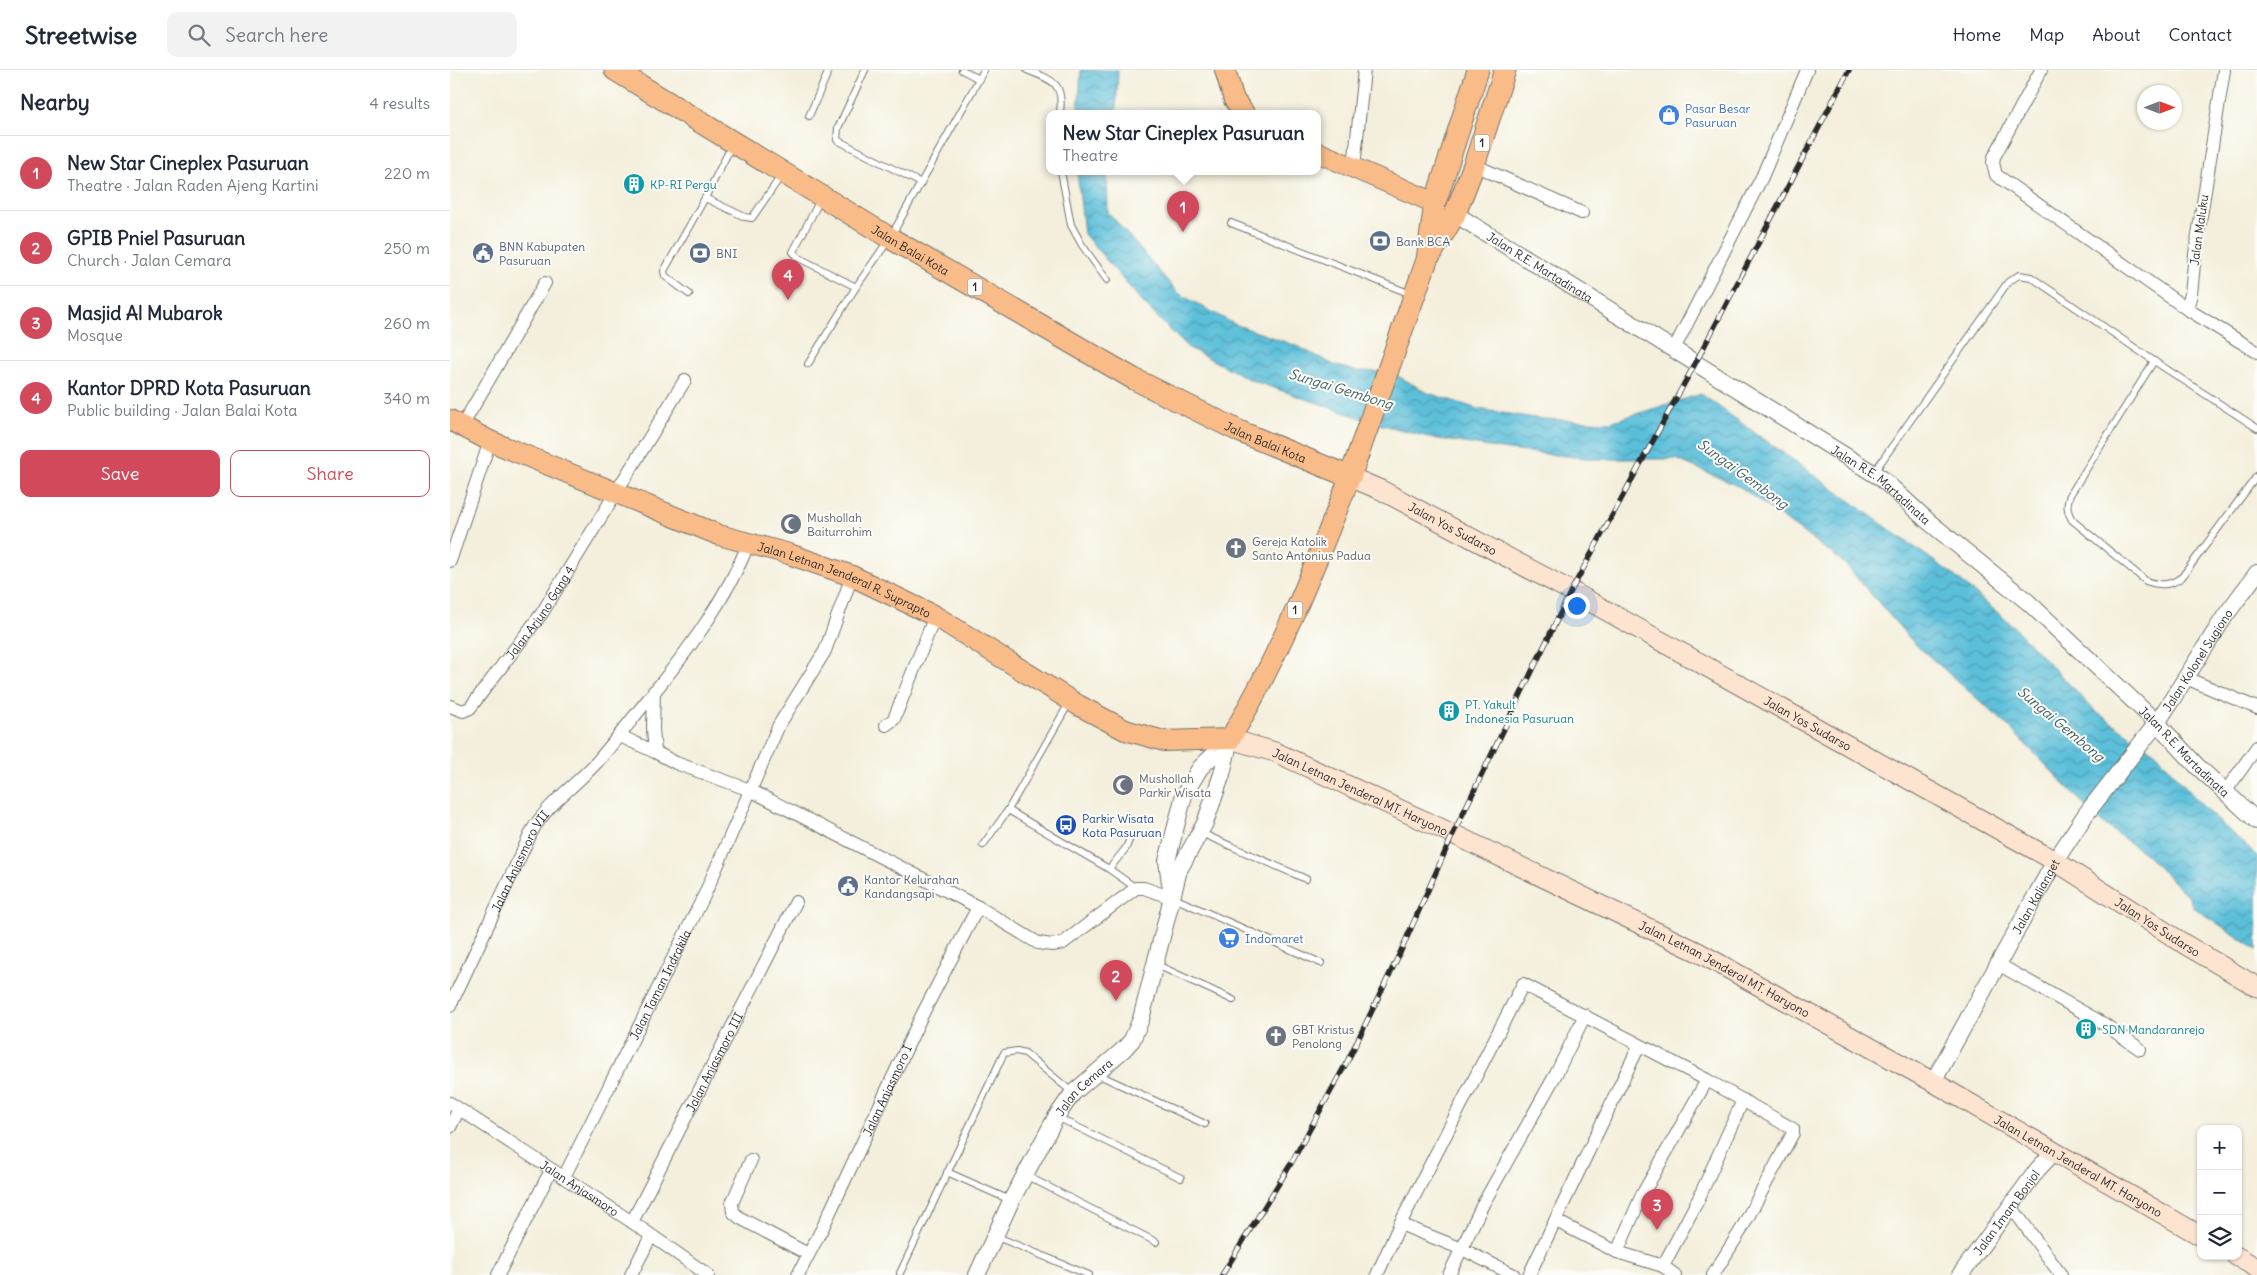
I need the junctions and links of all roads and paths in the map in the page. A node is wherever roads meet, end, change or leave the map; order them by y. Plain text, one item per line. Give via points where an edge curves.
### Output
1 (829, 70) edge
2 (865, 70) edge
3 (962, 70) edge
4 (984, 70) edge
5 (1027, 70) edge
6 (1225, 70) edge
7 (1364, 70) edge
8 (1478, 70) edge
9 (1505, 70) edge
10 (1807, 70) edge
11 (2041, 70) edge
12 (2224, 70) edge
13 (623, 72) edge
14 (979, 79) junction
15 (1060, 110) edge
16 (1242, 110) edge
17 (809, 116) dead end
18 (734, 142) junction
19 (1321, 154) edge
20 (1474, 165) junction
21 (1354, 167) junction
22 (783, 173) junction
23 (1061, 175) edge
24 (921, 183) junction
25 (822, 197) junction
26 (705, 198) junction
27 (1435, 203) junction
28 (1582, 213) dead end
29 (1455, 214) junction
30 (1231, 223) dead end
31 (890, 238) junction
32 (1426, 260) junction
33 (1107, 280) dead end
34 (545, 283) dead end
35 (856, 287) junction
36 (689, 294) dead end
37 (1414, 295) junction
38 (2187, 309) junction
39 (1674, 349) junction
40 (2257, 352) edge
41 (2154, 361) junction
42 (808, 364) dead end
43 (685, 380) dead end
44 (456, 423) edge
45 (2257, 428) edge
46 (490, 441) junction
47 (1873, 473) junction
48 (2257, 476) edge
49 (1350, 477) junction
50 (614, 493) junction
51 (749, 543) junction
52 (450, 561) edge
53 (2257, 573) edge
54 (852, 576) junction
55 (934, 616) junction
56 (2186, 678) junction
57 (654, 691) junction
58 (1071, 699) junction
59 (450, 706) edge
60 (2257, 708) edge
61 (2157, 723) junction
62 (886, 725) dead end
63 (620, 736) junction
64 (1230, 738) junction
65 (2257, 748) edge
66 (655, 752) junction
67 (750, 790) junction
68 (2225, 792) junction
69 (1008, 810) junction
70 (2257, 821) edge
71 (1200, 832) junction
72 (1130, 838) dead end
73 (983, 844) dead end
74 (2055, 861) junction
75 (1110, 869) junction
76 (1306, 879) dead end
77 (1136, 888) junction
78 (1172, 898) junction
79 (796, 902) dead end
80 (978, 907) junction
81 (1154, 963) junction
82 (1321, 963) dead end
83 (1998, 964) junction
84 (2257, 987) edge
85 (1233, 1000) dead end
86 (450, 1006) edge
87 (1584, 1016) junction
88 (1639, 1046) junction
89 (2140, 1050) dead end
90 (1096, 1073) junction
91 (1707, 1080) junction
92 (1933, 1082) junction
93 (1074, 1093) junction
94 (1743, 1100) junction
95 (454, 1106) edge
96 (1056, 1117) junction
97 (1205, 1124) dead end
98 (450, 1127) edge
99 (2053, 1153) junction
100 (752, 1160) dead end
101 (551, 1170) junction
102 (947, 1172) junction
103 (1026, 1175) junction
104 (564, 1177) junction
105 (1181, 1178) dead end
106 (1011, 1201) junction
107 (2010, 1206) junction
108 (632, 1222) junction
109 (1556, 1222) junction
110 (1400, 1224) junction
111 (2197, 1234) edge
112 (994, 1235) junction
113 (651, 1236) junction
114 (1156, 1242) dead end
115 (1462, 1249) junction
116 (1617, 1252) junction
117 (808, 1254) junction
118 (2242, 1259) edge
119 (1663, 1266) junction
120 (2257, 1268) edge
121 (900, 1273) dead end
122 (498, 1275) edge
123 (631, 1275) edge
124 (708, 1275) edge
125 (798, 1275) edge
126 (977, 1275) edge
127 (1089, 1275) edge
128 (1377, 1275) edge
129 (1449, 1275) edge
130 (1514, 1275) edge
131 (1530, 1275) edge
132 (1675, 1275) edge
133 (1713, 1275) edge
134 (1960, 1275) edge
135 (2061, 1275) edge

1 - 17 lane
2 - 24 lane via 838,128 837,140
3 - 14 lane
4 - 14 lane
5 - 15 lane via 1059,87
6 - 16 main road via 1234,100
7 - 21 street
8 - 27 highway, 1
9 - 20 highway, 1
10 - 39 street via 1762,177
11 - 38 street via 1994,157 1996,174
12 - 38 street, Jalan Maluku
13 - 18 highway, Jalan Balai Kota / 1
14 - 24 lane
18 - 22 highway, Jalan Balai Kota / 1
18 - 26 lane
19 - 21 main road
20 - 28 street
20 - 29 highway, 1
21 - 27 main road
22 - 25 highway, Jalan Balai Kota / 1
22 - 26 lane via 752,218
23 - 33 lane via 1071,224
24 - 31 lane
25 - 31 highway, Jalan Balai Kota / 1
25 - 35 lane via 793,252
26 - 36 lane via 664,271 665,276
27 - 29 main road
27 - 32 highway, 1
29 - 32 highway, 1
29 - 39 street, Jalan R.E. Martadinata
30 - 37 lane
31 - 35 lane
31 - 49 highway, Jalan Balai Kota / 1 via 1134,380 1241,432
32 - 37 highway, 1
34 - 44 street
35 - 42 lane
37 - 49 highway, 1
38 - 40 street
39 - 47 street, Jalan R.E. Martadinata
41 - 45 lane
41 - 47 lane via 2031,277 2016,277 2008,282
41 - 48 lane via 2070,495 2067,503 2072,520 2146,581 2168,584 2182,576
43 - 50 street
44 - 46 main road, Jalan Letnan Jenderal R. Suprapto
46 - 50 main road, Jalan Letnan Jenderal R. Suprapto
46 - 52 street
47 - 61 street, Jalan R.E. Martadinata via 2028,602
49 - 64 main road, 1 via 1258,691
49 - 74 main road, Jalan Yos Sudarso via 1381,490 1572,592
50 - 51 main road, Jalan Letnan Jenderal R. Suprapto via 719,535
50 - 59 street, Jalan Arjuno Gang 4 via 542,613 470,708 463,710
51 - 54 main road, Jalan Letnan Jenderal R. Suprapto
51 - 57 street via 719,604 679,663
53 - 56 street, Jalan Kolonel Sugiono
54 - 55 main road, Jalan Letnan Jenderal R. Suprapto
54 - 67 street, Jalan Taman Indrakila via 825,651 779,726
55 - 58 main road, Jalan Letnan Jenderal R. Suprapto
55 - 62 street via 894,719
56 - 60 street
56 - 61 street, Jalan Kolonel Sugiono
57 - 63 street
57 - 66 street
58 - 64 main road, Jalan Letnan Jenderal R. Suprapto via 1125,730 1164,741
58 - 69 lane
61 - 68 street, Jalan R.E. Martadinata
61 - 74 street, Jalan Kalianget via 2086,814
63 - 66 street
63 - 86 street, Jalan Anjasmoro VII via 583,778 541,816
64 - 71 street, Jalan Cemara via 1222,774
64 - 78 street, Jalan Cemara via 1200,768 1184,795 1167,860
64 - 92 main road, Jalan Letnan Jenderal MT. Haryono via 1275,752 1696,950
65 - 68 street
66 - 67 street via 685,767
67 - 80 street
67 - 104 street, Jalan Taman Indrakila via 704,896
68 - 70 street, Jalan R.E. Martadinata
69 - 73 lane
69 - 75 lane
71 - 76 lane
71 - 78 street, Jalan Cemara via 1180,870
72 - 75 lane
74 - 83 street, Jalan Kalianget
74 - 84 main road, Jalan Yos Sudarso
75 - 77 lane
77 - 78 street
77 - 80 street via 1063,943 1052,945 1038,943
78 - 81 street, Jalan Cemara
78 - 82 lane
79 - 108 street, Jalan Anjasmoro III
80 - 117 street, Jalan Anjasmoro I via 921,1017
81 - 85 lane
81 - 90 street, Jalan Cemara via 1141,1019 1132,1040 1115,1059
83 - 89 street via 2104,1024
83 - 92 street, Jalan Kalianget
87 - 88 street
87 - 110 street via 1535,988 1520,986
87 - 115 street
88 - 91 street
88 - 109 street
90 - 93 street, Jalan Cemara
90 - 97 lane
91 - 94 street
91 - 116 street via 1642,1195
92 - 99 main road, Jalan Letnan Jenderal MT. Haryono
93 - 96 street, Jalan Cemara
93 - 102 lane via 1025,1053 1004,1053
94 - 119 street via 1698,1200
94 - 133 street via 1791,1126 1793,1133 1742,1230
95 - 98 street
95 - 101 street, Jalan Anjasmoro
96 - 103 street, Jalan Cemara
96 - 105 lane
99 - 107 street, Jalan Imam Bonjol
99 - 111 main road, Jalan Letnan Jenderal MT. Haryono
100 - 117 street via 732,1203 733,1212
101 - 104 street, Jalan Anjasmoro
101 - 122 street
102 - 106 lane
102 - 121 lane
103 - 106 street, Jalan Cemara
103 - 114 lane
104 - 108 street, Jalan Anjasmoro
106 - 112 street, Jalan Cemara
107 - 134 street, Jalan Imam Bonjol
107 - 135 street
108 - 113 street, Jalan Anjasmoro
109 - 116 street
109 - 131 street
110 - 115 street
110 - 128 street
112 - 126 street, Jalan Cemara
112 - 127 lane
113 - 123 street
113 - 124 street, Jalan Anjasmoro
115 - 129 street
115 - 130 street
116 - 119 street
117 - 125 street, Jalan Anjasmoro I
118 - 120 main road
119 - 132 street

